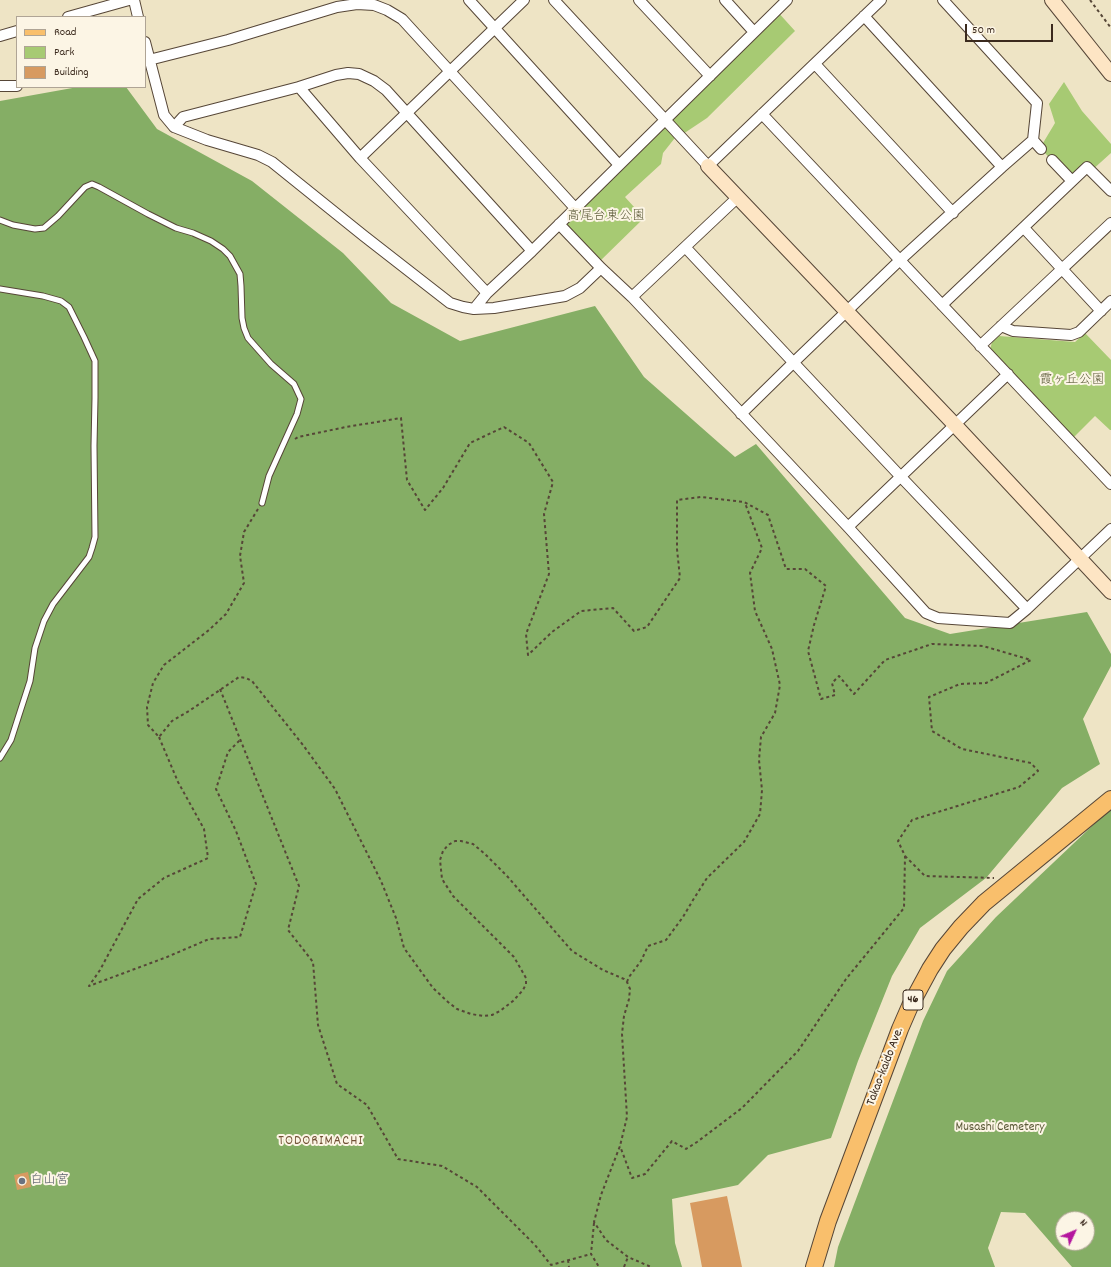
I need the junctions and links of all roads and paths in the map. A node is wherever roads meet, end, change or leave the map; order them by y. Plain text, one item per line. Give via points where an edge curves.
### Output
1 (129, 0) edge
2 (134, 0) edge
3 (470, 0) edge
4 (524, 0) edge
5 (554, 0) edge
6 (639, 0) edge
7 (725, 0) edge
8 (787, 0) edge
9 (881, 0) edge
10 (943, 0) edge
11 (1052, 0) edge
12 (1090, 0) edge
13 (336, 4) edge
14 (72, 16) edge
15 (138, 16) edge
16 (864, 16) junction
17 (496, 28) junction
18 (1111, 28) edge
19 (16, 31) edge
20 (754, 32) junction
21 (0, 36) edge
22 (147, 60) edge
23 (815, 64) junction
24 (450, 72) junction
25 (1111, 74) edge
26 (710, 76) junction
27 (0, 86) edge
28 (16, 86) edge
29 (299, 87) junction
30 (407, 114) junction
31 (762, 114) junction
32 (665, 120) junction
33 (174, 127) junction
34 (1033, 140) junction
35 (1041, 149) dead end
36 (360, 158) junction
37 (1052, 160) dead end
38 (619, 165) junction
39 (708, 166) junction
40 (1002, 167) junction
41 (1072, 182) junction
42 (1111, 191) edge
43 (737, 198) junction
44 (575, 208) junction
45 (953, 213) junction
46 (0, 220) edge
47 (1111, 223) edge
48 (559, 224) junction
49 (1024, 228) junction
50 (684, 247) junction
51 (532, 251) junction
52 (900, 260) junction
53 (601, 268) junction
54 (1062, 269) junction
55 (0, 289) edge
56 (487, 293) junction
57 (632, 298) junction
58 (1111, 301) edge
59 (942, 305) junction
60 (474, 309) junction
61 (846, 311) junction
62 (1101, 311) junction
63 (1001, 326) junction
64 (980, 346) junction
65 (793, 362) junction
66 (1008, 374) junction
67 (741, 414) junction
68 (955, 425) junction
69 (281, 448) junction
70 (901, 477) junction
71 (1111, 484) edge
72 (744, 502) junction
73 (262, 503) joint
74 (848, 527) junction
75 (1111, 529) edge
76 (1080, 559) junction
77 (1111, 592) edge
78 (1027, 609) junction
79 (220, 690) junction
80 (160, 737) junction
81 (240, 740) junction
82 (0, 758) edge
83 (1111, 799) edge
84 (905, 856) junction
85 (995, 877) dead end
86 (627, 982) junction
87 (620, 1146) junction
88 (594, 1222) junction
89 (591, 1254) junction
90 (628, 1257) junction
91 (568, 1260) junction
92 (569, 1267) edge
93 (599, 1267) edge
94 (624, 1267) edge
95 (651, 1267) edge
96 (814, 1267) edge

1 - 14 street
2 - 15 street
3 - 17 street
4 - 17 street
5 - 32 street
6 - 26 street
7 - 20 street
8 - 20 street
9 - 16 street
10 - 34 street via 1038,103
11 - 25 street
12 - 18 path
13 - 22 street via 228,40
13 - 24 street via 374,5 387,10 402,19
16 - 23 street
16 - 40 street
17 - 24 street
17 - 38 street
19 - 21 street
20 - 26 street
22 - 33 street via 164,115
23 - 31 street
23 - 45 street
24 - 30 street
24 - 44 street
26 - 32 street
27 - 28 street
29 - 30 street via 336,75 359,74 386,90
29 - 33 street via 183,117
29 - 36 street
30 - 36 street
30 - 51 street
31 - 39 street
31 - 52 street
32 - 38 street
32 - 39 street
33 - 60 street via 272,162 450,303
34 - 35 street
34 - 40 street
36 - 56 street
37 - 41 street
38 - 44 street
39 - 43 street
40 - 45 street
41 - 42 street via 1087,167
41 - 49 street
43 - 50 street
43 - 61 street
44 - 48 street
45 - 52 street
46 - 69 lane via 35,229 44,228 85,187 92,184 169,225 211,241 223,249 240,274 242,318 248,338 271,364 294,384 301,399
47 - 54 street
48 - 51 street
48 - 53 street
49 - 54 street
49 - 59 street
50 - 57 street
50 - 65 street
51 - 56 street
52 - 59 street
52 - 61 street
53 - 57 street
53 - 60 street via 580,288 565,296
54 - 62 street
54 - 63 street
55 - 82 lane via 43,296 61,301 69,307 94,361 95,398 92,548 89,557 53,604 44,621 20,715 11,740
56 - 60 street
57 - 67 street
58 - 62 street
59 - 64 street
61 - 65 street
61 - 68 street
62 - 63 street via 1079,332 1072,335 1013,331
63 - 64 street
64 - 66 street
65 - 67 street
65 - 70 street
66 - 68 street
66 - 71 street
67 - 74 street
68 - 70 street
68 - 76 street
69 - 72 path via 298,437 346,426 401,418 407,480 425,510 443,488 470,443 504,427 529,443 553,482 544,514 549,574 526,634 528,655 552,632 581,611 613,608 634,631 647,627 680,578 677,500 701,497
69 - 73 lane via 269,476
70 - 74 street
70 - 78 street
72 - 84 path via 768,515 786,570 805,569 826,586 808,651 821,700 835,695 832,683 839,676 854,694 885,660 932,644 983,646 1031,660 986,683 960,684 929,697 932,731 962,749 1031,763 1038,771 1019,787 912,820 898,841
72 - 86 path via 762,548 750,573 755,611 772,649 780,685 776,713 761,737 760,814 744,842 707,878 666,940 648,946
73 - 80 path via 244,532 240,556 244,582 226,614 164,665 153,683 147,707 148,725
74 - 78 street via 926,612 938,618 1010,623
75 - 76 street
76 - 77 street
76 - 78 street
79 - 80 path via 172,721
79 - 81 path
79 - 86 path via 239,677 252,681 317,764 335,789 381,881 396,918 404,948 433,988 457,1009 471,1014 492,1016 513,1001 526,984 526,978 514,957 454,896 442,879 440,860 443,852 448,846 461,841 473,844 485,854 572,951
80 - 81 path via 178,782 204,829 208,858 164,878 138,899 89,986 209,939 240,937 256,884 236,831 216,789 228,752
81 - 91 path via 299,886 288,930 313,962 318,1025 337,1084 367,1105 398,1159 442,1166 477,1187 535,1245 551,1265
83 - 96 main road, Takao-kaido Ave. / 46 via 984,903 943,949 930,969 900,1029 828,1221
84 - 85 path via 925,876
84 - 87 path via 904,908 846,979 798,1051 742,1108 686,1149 672,1141 645,1174 632,1178
86 - 87 path via 630,989 622,1034 627,1117
87 - 88 path via 600,1195
88 - 89 path
88 - 90 path via 606,1240
89 - 91 path
89 - 93 path
90 - 94 path
90 - 95 path
91 - 92 path

